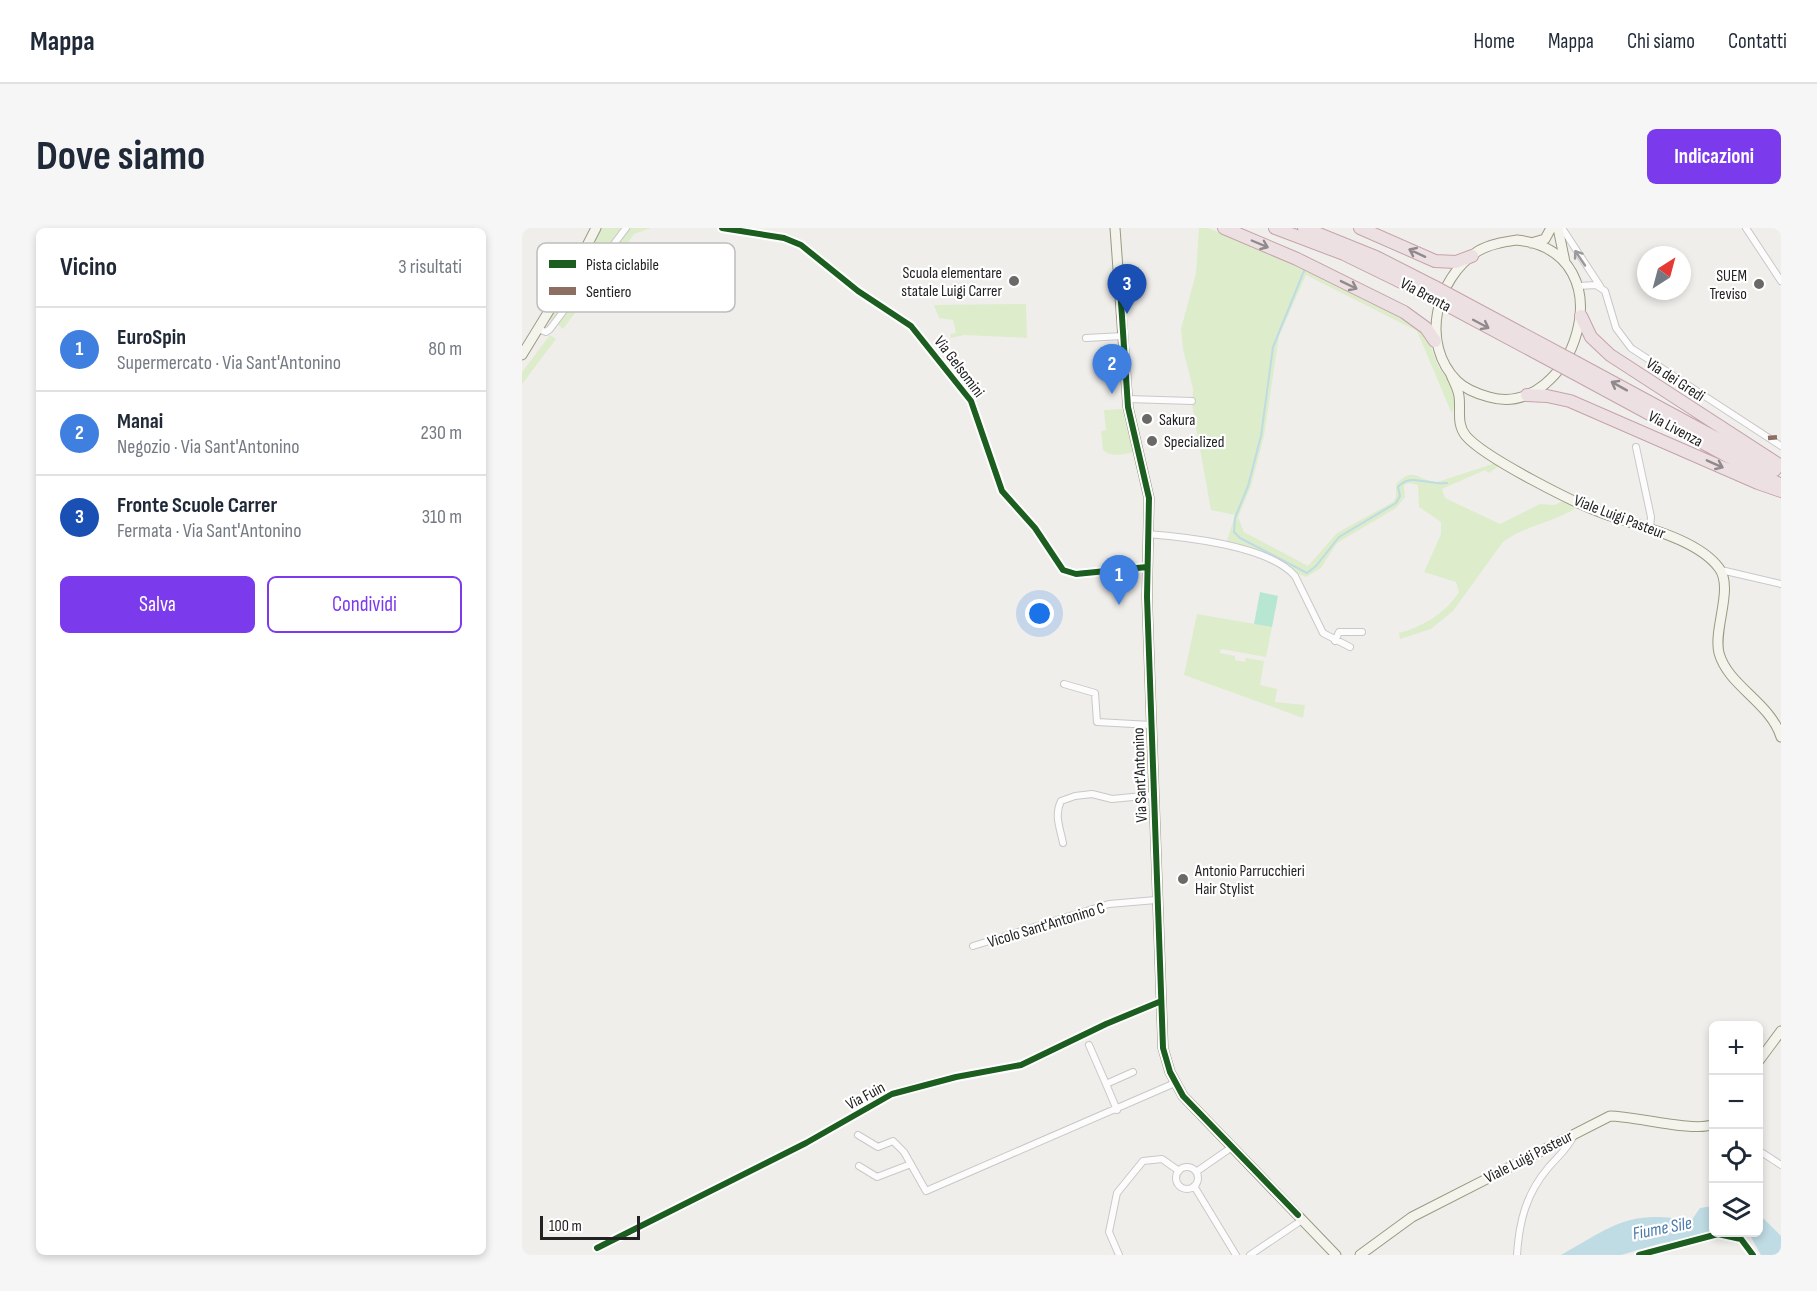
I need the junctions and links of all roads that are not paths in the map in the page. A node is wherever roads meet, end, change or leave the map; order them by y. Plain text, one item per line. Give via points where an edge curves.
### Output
1 (596, 228) edge
2 (626, 228) edge
3 (722, 228) edge
4 (1115, 228) edge
5 (1224, 228) edge
6 (1275, 228) edge
7 (1304, 228) edge
8 (1360, 228) edge
9 (1551, 228) edge
10 (1560, 228) edge
11 (1746, 228) edge
12 (589, 243) edge
13 (615, 243) edge
14 (1531, 243) junction
15 (1472, 256) junction
16 (1565, 262) junction
17 (1781, 281) edge
18 (1578, 286) junction
19 (1600, 287) junction
20 (1432, 291) junction
21 (549, 312) edge
22 (563, 312) edge
23 (1581, 316) junction
24 (541, 325) junction
25 (1123, 336) junction
26 (1086, 338) dead end
27 (1435, 341) junction
28 (522, 355) edge
29 (1574, 367) junction
30 (1451, 375) junction
31 (1527, 395) junction
32 (1483, 396) junction
33 (1128, 399) junction
34 (1192, 401) dead end
35 (1459, 414) junction
36 (1636, 447) dead end
37 (1781, 447) edge
38 (1781, 466) edge
39 (1781, 473) edge
40 (1781, 484) edge
41 (1781, 491) edge
42 (1650, 527) junction
43 (1147, 534) junction
44 (1147, 567) junction
45 (1721, 570) junction
46 (1781, 584) edge
47 (1362, 633) dead end
48 (1335, 641) junction
49 (1350, 647) dead end
50 (1064, 684) dead end
51 (1151, 725) junction
52 (1781, 737) edge
53 (1153, 795) junction
54 (1063, 843) dead end
55 (1156, 900) junction
56 (973, 946) dead end
57 (1159, 1002) junction
58 (1781, 1031) edge
59 (1089, 1045) dead end
60 (1763, 1055) edge
61 (1133, 1072) dead end
62 (1175, 1083) junction
63 (1106, 1084) junction
64 (1117, 1110) junction
65 (1709, 1125) edge
66 (1575, 1132) junction
67 (858, 1136) dead end
68 (1232, 1147) junction
69 (1763, 1153) edge
70 (911, 1164) junction
71 (1781, 1165) edge
72 (859, 1166) dead end
73 (1179, 1171) junction
74 (1196, 1172) junction
75 (1194, 1186) junction
76 (1302, 1220) junction
77 (597, 1248) dead end
78 (1119, 1255) edge
79 (1236, 1255) edge
80 (1250, 1255) edge
81 (1336, 1255) edge
82 (1360, 1255) edge
83 (1517, 1255) edge
84 (1639, 1255) edge
85 (1753, 1255) edge

1 - 12 street
2 - 13 street
3 - 44 street, Via Gelsomini via 784,238 801,245 858,291 911,326 971,401 1002,491 1035,528 1063,570 1076,574
4 - 25 street, Via Sant'Antonino
5 -> 27 highway via 1404,312 1426,328
6 - 20 highway, Via Brenta
7 - 20 highway, Via Brenta via 1364,252
15 -> 8 highway via 1456,262 1435,261
9 - 14 street via 1545,239
10 - 16 street
19 -> 10 street, Via dei Gredi
11 - 17 street
14 - 15 street via 1503,242
14 - 16 street
15 - 27 street via 1443,299 1435,321
16 - 18 street
18 - 19 street
18 - 23 street
19 - 37 street, Via dei Gredi via 1607,294 1616,328 1630,348
20 - 29 highway, Via Brenta, bridge
21 - 24 street
22 - 24 street via 553,326
23 - 31 street via 1571,347 1554,375
23 - 38 highway via 1591,337 1610,355
24 - 28 street
25 - 26 street
25 - 33 street, Via Sant'Antonino
27 - 30 street
39 -> 29 highway, Via Livenza
29 - 40 highway, Via Livenza
30 - 32 street
30 - 35 street, Viale Luigi Pasteur via 1459,396
31 - 32 street via 1512,400
31 -> 41 highway via 1570,401
32 - 35 street via 1469,398
33 - 34 street
33 - 43 street, Via Sant'Antonino via 1146,482
35 - 42 street, Viale Luigi Pasteur via 1466,436 1508,465 1594,510
36 - 42 street
42 - 45 street, Viale Luigi Pasteur via 1705,556
43 - 44 street, Via Sant'Antonino
43 - 48 street via 1242,548 1288,570 1295,576 1323,633
44 - 51 street, Via Sant'Antonino
45 - 46 street
45 - 52 street via 1724,582 1718,634 1720,657 1768,712
47 - 48 street via 1339,632
48 - 49 street
50 - 51 street, Via Sant'Antonino via 1095,693 1097,722
51 - 53 street, Via Sant'Antonino
53 - 54 street, Via Sant'Antonino via 1112,799 1092,794 1061,801 1057,809
53 - 55 street, Via Sant'Antonino
55 - 56 street, Vicolo Sant'Antonino C via 1109,904
55 - 57 street, Via Sant'Antonino
57 - 62 street, Via Sant'Antonino via 1163,1048
57 - 77 street, Via Fuin via 1021,1065 892,1094 806,1143
58 - 60 street
59 - 63 street
61 - 63 street
62 - 64 street
62 - 68 street, Via Sant'Antonino
63 - 64 street
64 - 70 street via 934,1190 927,1191
65 - 66 street, Viale Luigi Pasteur via 1698,1128 1610,1116
66 - 82 street, Viale Luigi Pasteur via 1412,1217
66 - 83 street via 1539,1179 1525,1206
67 - 70 street via 878,1147 893,1141
68 - 74 street
68 - 76 street, Via Sant'Antonino
69 - 71 street
70 - 72 street via 877,1177
73 - 74 street via 1188,1167
73 - 75 street via 1177,1181 1181,1187
73 - 78 street via 1162,1159 1143,1161 1117,1193 1109,1232
74 - 75 street via 1198,1181
75 - 79 street
76 - 80 street
76 - 81 street, Via Sant'Antonino
84 - 85 street via 1718,1234 1741,1239

